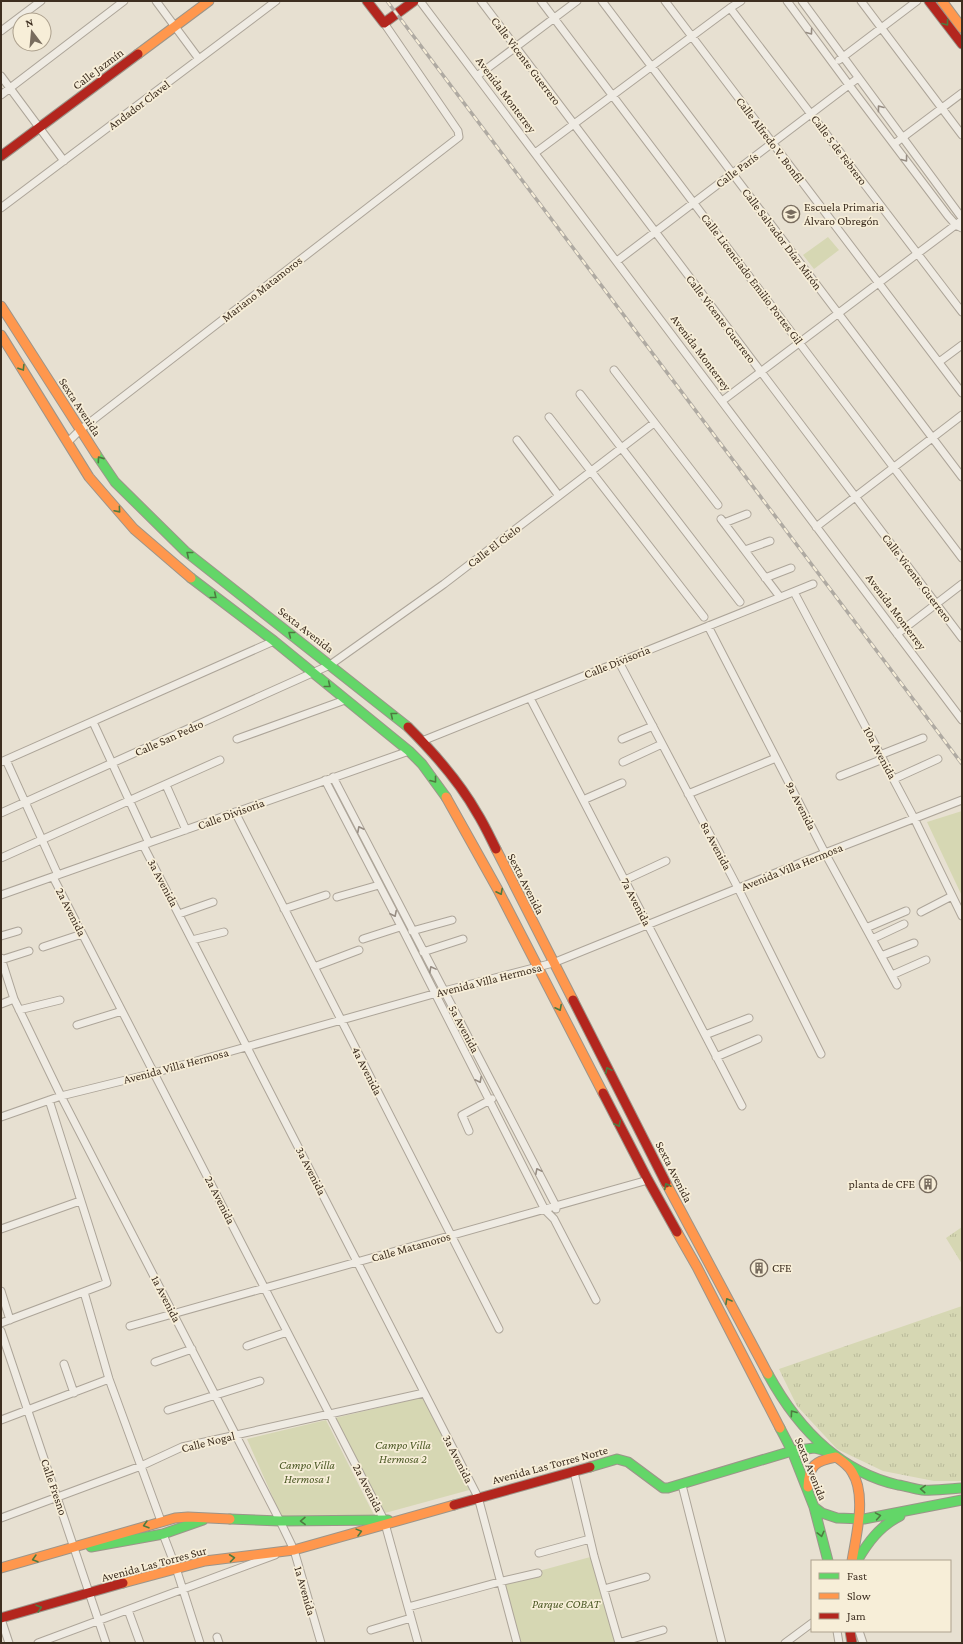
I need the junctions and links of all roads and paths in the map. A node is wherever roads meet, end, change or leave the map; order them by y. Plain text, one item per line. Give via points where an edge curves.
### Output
1 (41, 1) edge
2 (124, 1) edge
3 (156, 1) edge
4 (209, 1) edge
5 (276, 1) edge
6 (367, 1) edge
7 (414, 1) edge
8 (420, 1) edge
9 (481, 1) edge
10 (542, 1) edge
11 (577, 1) edge
12 (602, 1) edge
13 (665, 1) edge
14 (741, 1) edge
15 (787, 1) edge
16 (802, 1) edge
17 (861, 1) edge
18 (917, 1) edge
19 (929, 1) edge
20 (942, 1) edge
21 (730, 8) junction
22 (554, 18) junction
23 (384, 23) junction
24 (175, 27) junction
25 (881, 28) junction
26 (962, 28) edge
27 (1, 31) edge
28 (692, 36) junction
29 (962, 44) edge
30 (516, 47) junction
31 (842, 58) junction
32 (199, 59) junction
33 (834, 64) junction
34 (651, 66) junction
35 (1, 76) edge
36 (477, 76) junction
37 (858, 78) junction
38 (849, 85) junction
39 (10, 88) junction
40 (962, 93) edge
41 (1, 95) edge
42 (613, 95) junction
43 (942, 108) junction
44 (811, 114) junction
45 (574, 124) junction
46 (39, 127) junction
47 (962, 135) edge
48 (902, 138) junction
49 (773, 143) junction
50 (894, 144) junction
51 (535, 153) junction
52 (1, 156) edge
53 (64, 161) junction
54 (732, 174) junction
55 (694, 203) junction
56 (1, 208) edge
57 (962, 219) edge
58 (959, 227) edge
59 (655, 232) junction
60 (917, 254) junction
61 (616, 261) junction
62 (878, 283) junction
63 (1, 306) edge
64 (962, 312) edge
65 (838, 313) junction
66 (1, 334) edge
67 (800, 342) junction
68 (962, 345) edge
69 (939, 362) junction
70 (614, 370) dead end
71 (761, 372) junction
72 (962, 393) edge
73 (580, 394) dead end
74 (722, 401) junction
75 (962, 415) edge
76 (549, 417) dead end
77 (654, 423) junction
78 (80, 430) junction
79 (932, 438) junction
80 (517, 440) dead end
81 (68, 442) junction
82 (621, 448) junction
83 (894, 467) junction
84 (591, 471) junction
85 (962, 477) edge
86 (559, 496) junction
87 (855, 496) junction
88 (718, 505) dead end
89 (747, 514) dead end
90 (816, 526) junction
91 (770, 541) dead end
92 (745, 550) junction
93 (962, 558) edge
94 (791, 568) dead end
95 (765, 578) junction
96 (813, 584) dead end
97 (962, 584) edge
98 (794, 592) junction
99 (780, 597) junction
100 (740, 602) dead end
101 (936, 604) junction
102 (704, 617) dead end
103 (708, 626) junction
104 (897, 634) junction
105 (962, 638) edge
106 (274, 641) junction
107 (619, 662) junction
108 (330, 665) junction
109 (313, 674) junction
110 (530, 698) junction
111 (345, 700) junction
112 (962, 720) edge
113 (93, 722) junction
114 (653, 726) junction
115 (923, 738) dead end
116 (237, 739) dead end
117 (622, 739) dead end
118 (422, 741) junction
119 (662, 744) junction
120 (409, 751) junction
121 (882, 757) junction
122 (776, 758) junction
123 (938, 759) dead end
124 (220, 760) dead end
125 (4, 761) edge
126 (623, 762) dead end
127 (112, 763) junction
128 (840, 776) dead end
129 (333, 777) junction
130 (894, 779) junction
131 (325, 780) junction
132 (622, 783) dead end
133 (166, 785) junction
134 (688, 794) junction
135 (583, 800) junction
136 (962, 800) edge
137 (130, 801) junction
138 (24, 802) junction
139 (1, 812) edge
140 (235, 812) junction
141 (914, 818) junction
142 (186, 830) junction
143 (42, 840) junction
144 (146, 844) junction
145 (372, 852) junction
146 (825, 853) junction
147 (364, 856) junction
148 (1, 858) edge
149 (666, 860) dead end
150 (55, 876) junction
151 (625, 880) junction
152 (391, 888) junction
153 (738, 888) junction
154 (381, 889) junction
155 (1, 895) edge
156 (326, 895) dead end
157 (952, 896) junction
158 (337, 897) dead end
159 (212, 902) dead end
160 (284, 909) junction
161 (906, 911) dead end
162 (921, 912) dead end
163 (179, 914) junction
164 (962, 916) edge
165 (452, 920) dead end
166 (904, 924) dead end
167 (648, 925) junction
168 (400, 927) junction
169 (866, 928) junction
170 (18, 931) dead end
171 (412, 931) junction
172 (224, 932) dead end
173 (82, 934) junction
174 (1, 936) edge
175 (363, 939) dead end
176 (463, 939) dead end
177 (872, 939) junction
178 (192, 940) junction
179 (914, 943) dead end
180 (42, 947) dead end
181 (359, 950) dead end
182 (29, 951) dead end
183 (423, 952) junction
184 (881, 956) junction
185 (1, 959) edge
186 (926, 960) dead end
187 (553, 964) junction
188 (314, 967) junction
189 (537, 967) junction
190 (892, 975) junction
191 (897, 985) dead end
192 (444, 991) junction
193 (435, 994) junction
194 (14, 1000) junction
195 (60, 1000) dead end
196 (1, 1004) edge
197 (20, 1010) junction
198 (122, 1011) junction
199 (749, 1018) dead end
200 (341, 1020) junction
201 (76, 1025) dead end
202 (705, 1035) junction
203 (758, 1039) dead end
204 (247, 1046) junction
205 (821, 1054) dead end
206 (716, 1057) junction
207 (154, 1073) junction
208 (61, 1096) junction
209 (499, 1096) junction
210 (49, 1100) junction
211 (489, 1100) junction
212 (742, 1106) dead end
213 (1, 1117) edge
214 (469, 1131) dead end
215 (648, 1180) junction
216 (80, 1201) junction
217 (556, 1206) junction
218 (545, 1210) junction
219 (554, 1219) junction
220 (1, 1229) edge
221 (451, 1235) junction
222 (357, 1262) junction
223 (265, 1288) junction
224 (1, 1291) edge
225 (84, 1292) junction
226 (596, 1300) dead end
227 (174, 1313) junction
228 (10, 1320) junction
229 (1, 1323) edge
230 (130, 1326) dead end
231 (499, 1329) dead end
232 (1, 1331) edge
233 (287, 1332) junction
234 (247, 1346) dead end
235 (192, 1349) junction
236 (155, 1362) dead end
237 (64, 1364) dead end
238 (109, 1379) junction
239 (260, 1381) dead end
240 (74, 1393) junction
241 (424, 1393) junction
242 (216, 1394) junction
243 (168, 1410) dead end
244 (28, 1411) junction
245 (330, 1414) junction
246 (1, 1420) edge
247 (237, 1435) junction
248 (792, 1451) junction
249 (833, 1455) junction
250 (141, 1466) junction
251 (574, 1472) junction
252 (682, 1485) junction
253 (962, 1488) edge
254 (807, 1493) junction
255 (57, 1497) junction
256 (478, 1497) junction
257 (962, 1500) edge
258 (814, 1507) junction
259 (910, 1511) junction
260 (1, 1518) edge
261 (211, 1518) junction
262 (857, 1519) junction
263 (161, 1521) junction
264 (280, 1521) junction
265 (385, 1522) junction
266 (163, 1534) junction
267 (590, 1539) junction
268 (73, 1549) junction
269 (290, 1550) junction
270 (539, 1553) dead end
271 (828, 1560) edge
272 (852, 1560) edge
273 (858, 1560) edge
274 (1, 1568) edge
275 (176, 1568) junction
276 (538, 1573) dead end
277 (646, 1577) dead end
278 (500, 1582) junction
279 (604, 1589) junction
280 (182, 1590) junction
281 (89, 1593) junction
282 (408, 1607) junction
283 (128, 1610) junction
284 (411, 1618) junction
285 (1, 1619) edge
286 (98, 1621) junction
287 (811, 1624) edge
288 (371, 1630) dead end
289 (663, 1630) dead end
290 (837, 1632) edge
291 (850, 1632) edge
292 (859, 1632) edge
293 (9, 1643) edge
294 (38, 1643) edge
295 (106, 1643) edge
296 (140, 1643) edge
297 (200, 1643) edge
298 (321, 1643) edge
299 (418, 1643) edge
300 (516, 1643) edge
301 (618, 1643) edge
302 (722, 1643) edge
303 (785, 1643) edge
304 (839, 1643) edge
305 (852, 1643) edge
306 (863, 1643) edge

1 - 27 street
2 - 39 street
3 - 24 street
4 - 24 main road, Calle Jazmín
5 - 32 street, Andador Clavel
6 - 23 main road
7 - 23 main road
8 - 36 street, Avenida Monterrey
9 - 30 street, Calle Vicente Guerrero
10 - 22 street, Calle Licenciado Emilio Portes Gil
11 - 22 street
12 - 34 street, Calle Salvador Díaz Mirón
13 - 28 street, Calle Alfredo V. Bonfil
14 - 21 street
15 -> 33 street
16 - 31 street
17 - 25 street
18 - 25 street
19 -> 29 main road
20 - 26 main road
21 - 28 street
21 - 44 street, Calle 5 de Febrero
22 - 30 street
22 - 42 street, Calle Licenciado Emilio Portes Gil
23 - 78 street, Mariano Matamoros via 458,131 459,137
24 - 32 street
24 - 46 main road, Calle Jazmín
25 - 31 street
25 - 43 street
28 - 34 street
28 - 49 street, Calle Alfredo V. Bonfil
30 - 36 street
30 - 45 street, Calle Vicente Guerrero
31 - 33 street
31 - 37 street
32 - 53 street, Andador Clavel
33 - 38 street
34 - 42 street
34 - 54 street, Calle Salvador Díaz Mirón
35 - 39 street
36 - 51 street, Avenida Monterrey
37 - 38 street, Calle París
48 -> 37 street
38 - 44 street, Calle París
38 - 50 street
39 - 41 street
39 - 46 street
40 - 43 street
42 - 45 street
42 - 55 street, Calle Licenciado Emilio Portes Gil
43 - 47 street
43 - 48 street
44 - 49 street, Calle París
44 - 60 street, Calle 5 de Febrero
45 - 51 street
45 - 59 street, Calle Vicente Guerrero
46 - 52 main road, Calle Jazmín
46 - 53 street
48 - 50 street
48 - 57 street
49 - 54 street, Calle París
49 - 62 street, Calle Alfredo V. Bonfil
50 -> 58 street
51 - 61 street, Avenida Monterrey
53 - 56 street, Andador Clavel
54 - 55 street, Calle París
54 - 65 street, Calle Salvador Díaz Mirón
55 - 59 street, Calle París
55 - 67 street, Calle Licenciado Emilio Portes Gil
57 - 58 street
58 - 60 street
59 - 61 street, Calle París
59 - 71 street, Calle Vicente Guerrero
60 - 62 street
60 - 64 street, Calle 5 de Febrero
61 - 74 street, Avenida Monterrey
62 - 65 street
62 - 69 street, Calle Alfredo V. Bonfil
63 - 78 main road, Sexta Avenida
65 - 67 street
65 - 79 street, Calle Salvador Díaz Mirón
66 -> 81 main road, Sexta Avenida
67 - 71 street
67 - 83 street, Calle Licenciado Emilio Portes Gil
68 - 69 street
69 - 72 street, Calle Alfredo V. Bonfil
70 - 77 street
71 - 74 street
71 - 87 street, Calle Vicente Guerrero
73 - 82 street
74 - 90 street, Avenida Monterrey
75 - 79 street
76 - 84 street
77 - 82 street, Calle El Cielo
77 - 88 street
78 - 81 street, Mariano Matamoros
108 -> 78 main road, Sexta Avenida via 185,551 153,521 116,482
79 - 83 street
79 - 85 street, Calle Salvador Díaz Mirón
80 - 86 street
81 -> 106 main road, Sexta Avenida via 89,477 134,529 176,566
82 - 84 street, Calle El Cielo
82 - 100 street
83 - 87 street
83 - 93 street, Calle Licenciado Emilio Portes Gil
84 - 86 street, Calle El Cielo
84 - 102 street
86 - 108 street, Calle El Cielo via 444,584
87 - 90 street
87 - 101 street, Calle Vicente Guerrero
89 - 92 street via 723,521
90 - 104 street, Avenida Monterrey
91 - 92 street
92 - 95 street
94 - 95 street
95 - 99 street
96 - 98 street, Calle Divisoria
97 - 101 street
98 - 99 street, Calle Divisoria
98 - 121 street, 10a Avenida
99 - 103 street, Calle Divisoria
101 - 104 street
101 - 105 street, Calle Vicente Guerrero
103 - 107 street, Calle Divisoria
103 - 122 street, 9a Avenida
104 - 112 street, Avenida Monterrey
106 - 109 main road, Sexta Avenida
106 - 113 street
107 - 110 street, Calle Divisoria
107 - 114 street, 8a Avenida
108 - 109 street, Calle El Cielo
118 -> 108 main road, Sexta Avenida via 400,720
109 -> 111 main road, Sexta Avenida
109 - 127 street, Calle San Pedro
110 - 118 street, Calle Divisoria
110 - 135 street, 7a Avenida
111 - 116 street
111 - 120 main road, Sexta Avenida
113 - 125 street
113 - 127 street, 3a Avenida
114 - 117 street
114 - 119 street, 8a Avenida
115 - 121 street
118 - 187 main road, Sexta Avenida via 438,758 477,812
119 - 126 street
119 - 134 street, 8a Avenida
120 - 129 street, Calle Divisoria
120 -> 189 main road, Sexta Avenida via 441,788 460,820
121 - 128 street
121 - 130 street, 10a Avenida
122 - 134 street
122 - 146 street, 9a Avenida
123 - 130 street
124 - 133 street
125 - 138 street, 2a Avenida
127 - 137 street, 3a Avenida
127 - 138 street, Calle San Pedro
129 - 131 street, Calle Divisoria
145 -> 129 street, 5a Avenida
130 - 141 street, 10a Avenida
131 - 140 street, Calle Divisoria
131 - 147 street, 5a Avenida
132 - 135 street
133 - 137 street
133 - 142 street
134 - 153 street, 8a Avenida
135 - 151 street, 7a Avenida
136 - 141 street, Avenida Villa Hermosa
137 - 143 street
137 - 144 street, 3a Avenida
138 - 139 street, Calle San Pedro
138 - 143 street, 2a Avenida
140 - 142 street, Calle Divisoria
140 - 160 street, 4a Avenida
141 - 146 street, Avenida Villa Hermosa
141 - 157 street, 10a Avenida
142 - 144 street, Calle Divisoria
143 - 148 street
143 - 150 street, 2a Avenida
144 - 150 street, Calle Divisoria
144 - 163 street, 3a Avenida
145 - 147 street
145 - 152 street, 5a Avenida
146 - 153 street, Avenida Villa Hermosa
146 - 169 street, 9a Avenida
147 - 154 street, 5a Avenida
149 - 151 street
150 - 155 street, Calle Divisoria
150 - 173 street, 2a Avenida
151 - 167 street, 7a Avenida
152 - 154 street
152 - 171 street, 5a Avenida
153 - 167 street, Avenida Villa Hermosa
153 - 205 street, 8a Avenida
154 - 158 street
154 -> 168 street, 5a Avenida
156 - 160 street
157 - 162 street
157 - 164 street, 10a Avenida
159 - 163 street
160 - 188 street, 4a Avenida
161 - 169 street
163 - 178 street, 3a Avenida
165 - 171 street
166 - 177 street
167 - 187 street, Avenida Villa Hermosa
167 - 202 street, 7a Avenida
168 - 175 street
168 - 193 street, 5a Avenida
169 - 177 street, 9a Avenida
170 - 174 street
171 - 183 street, 5a Avenida
172 - 178 street
173 - 180 street
173 - 198 street, 2a Avenida
176 - 183 street
177 - 184 street, 9a Avenida
178 - 204 street, 3a Avenida
179 - 184 street
181 - 188 street
182 - 185 street
192 -> 183 street, 5a Avenida
184 - 190 street, 9a Avenida
185 - 194 street, 1a Avenida
186 - 190 street
187 - 189 street, Avenida Villa Hermosa
249 -> 187 main road, Sexta Avenida via 799,1422 775,1386 683,1217
188 - 200 street, 4a Avenida
189 - 192 street, Avenida Villa Hermosa
189 -> 215 main road, Sexta Avenida
190 - 191 street, 9a Avenida
192 - 193 street, Avenida Villa Hermosa
192 - 209 street, 5a Avenida
193 - 200 street, Avenida Villa Hermosa
193 -> 211 street, 5a Avenida
194 - 196 street
194 - 197 street, 1a Avenida
195 - 197 street
197 - 208 street, 1a Avenida
198 - 201 street
198 - 207 street, 2a Avenida
199 - 202 street
200 - 204 street, Avenida Villa Hermosa
200 - 221 street, 4a Avenida
202 - 206 street, 7a Avenida
203 - 206 street
204 - 207 street, Avenida Villa Hermosa
204 - 222 street, 3a Avenida
206 - 212 street, 7a Avenida
207 - 208 street, Avenida Villa Hermosa
207 - 223 street, 2a Avenida
208 - 210 street, Avenida Villa Hermosa
208 - 227 street, 1a Avenida
209 - 211 street
217 -> 209 street, 5a Avenida
210 - 213 street, Avenida Villa Hermosa
210 - 216 street
211 - 214 street via 462,1115
211 - 218 street, 5a Avenida
215 - 217 street, Calle Matamoros
215 - 248 main road, Sexta Avenida via 697,1267
216 - 220 street
216 - 225 street via 107,1283
217 - 218 street, Calle Matamoros
217 - 219 street
218 - 219 street, 5a Avenida
218 - 221 street, Calle Matamoros
219 - 226 street, 5a Avenida
221 - 222 street, Calle Matamoros
221 - 231 street, 4a Avenida
222 - 223 street, Calle Matamoros
222 - 241 street, 3a Avenida
223 - 227 street, Calle Matamoros
223 - 233 street, 2a Avenida
224 - 228 street
225 - 228 street
225 - 238 street
227 - 230 street, Calle Matamoros
227 - 235 street, 1a Avenida
228 - 229 street
232 - 244 street, Calle Fresno
233 - 234 street
233 - 245 street, 2a Avenida
235 - 236 street
235 - 242 street, 1a Avenida
237 - 240 street
238 - 240 street
238 - 250 street
239 - 242 street
240 - 244 street
241 - 245 street, Calle Nogal
241 - 256 street, 3a Avenida
242 - 243 street
242 - 247 street, 1a Avenida
244 - 246 street
244 - 255 street, Calle Fresno
245 - 247 street, Calle Nogal
245 - 265 street, 2a Avenida
247 - 250 street, Calle Nogal via 178,1449
247 - 264 street, 1a Avenida
248 - 249 main road, Avenida Las Torres Norte via 814,1448
248 - 252 main road, Avenida Las Torres Norte
248 - 254 main road, Sexta Avenida
253 -> 249 main road, Sexta Avenida via 922,1490 888,1482 863,1473
249 - 254 main road via 814,1464 808,1473
249 - 262 main road via 851,1469 854,1475 858,1496
250 - 255 street, Calle Nogal
250 - 263 street
251 - 252 main road, Avenida Las Torres Norte via 617,1459 628,1462 663,1488
251 - 256 main road, Avenida Las Torres Norte
251 - 267 street
252 - 302 street
254 - 258 main road, Sexta Avenida
255 - 260 street, Calle Nogal
255 - 268 street, Calle Fresno
256 - 265 main road, Avenida Las Torres Norte
256 - 278 street, 3a Avenida
257 - 259 main road
258 - 262 main road via 837,1518
258 -> 271 main road, Sexta Avenida
262 -> 259 main road
259 - 273 main road via 890,1520 868,1541
261 - 263 main road, Avenida Las Torres Norte via 188,1517
261 - 264 main road, Avenida Las Torres Norte
261 - 266 main road, Avenida Las Torres Norte
262 - 272 main road
263 -> 268 main road, Avenida Las Torres Norte
265 -> 264 main road, Avenida Las Torres Norte
264 - 269 street, 1a Avenida
269 -> 265 main road, Avenida Las Torres Sur
265 - 282 street, 2a Avenida
266 - 268 main road, Avenida Las Torres Norte
266 - 275 street
267 - 270 street
267 - 279 street
268 -> 274 main road, Avenida Las Torres Norte
268 - 281 street, Calle Fresno
275 -> 269 main road, Avenida Las Torres Sur via 205,1561
269 - 280 street
269 - 298 street, 1a Avenida
275 - 280 street
275 - 281 main road, Avenida Las Torres Sur
276 - 278 street
277 - 279 street
278 - 282 street
278 - 300 street, 3a Avenida
279 - 301 street
280 - 283 street
280 - 297 street
285 -> 281 main road, Avenida Las Torres Sur
281 - 286 street, Calle Fresno
282 - 284 street, 2a Avenida
283 - 286 street
283 - 296 street
284 - 288 street
284 - 299 street, 2a Avenida
285 - 293 street
286 - 294 street
286 - 295 street, Calle Fresno
287 - 303 street
289 - 301 street
290 - 304 street
291 - 305 main road
292 - 306 street

